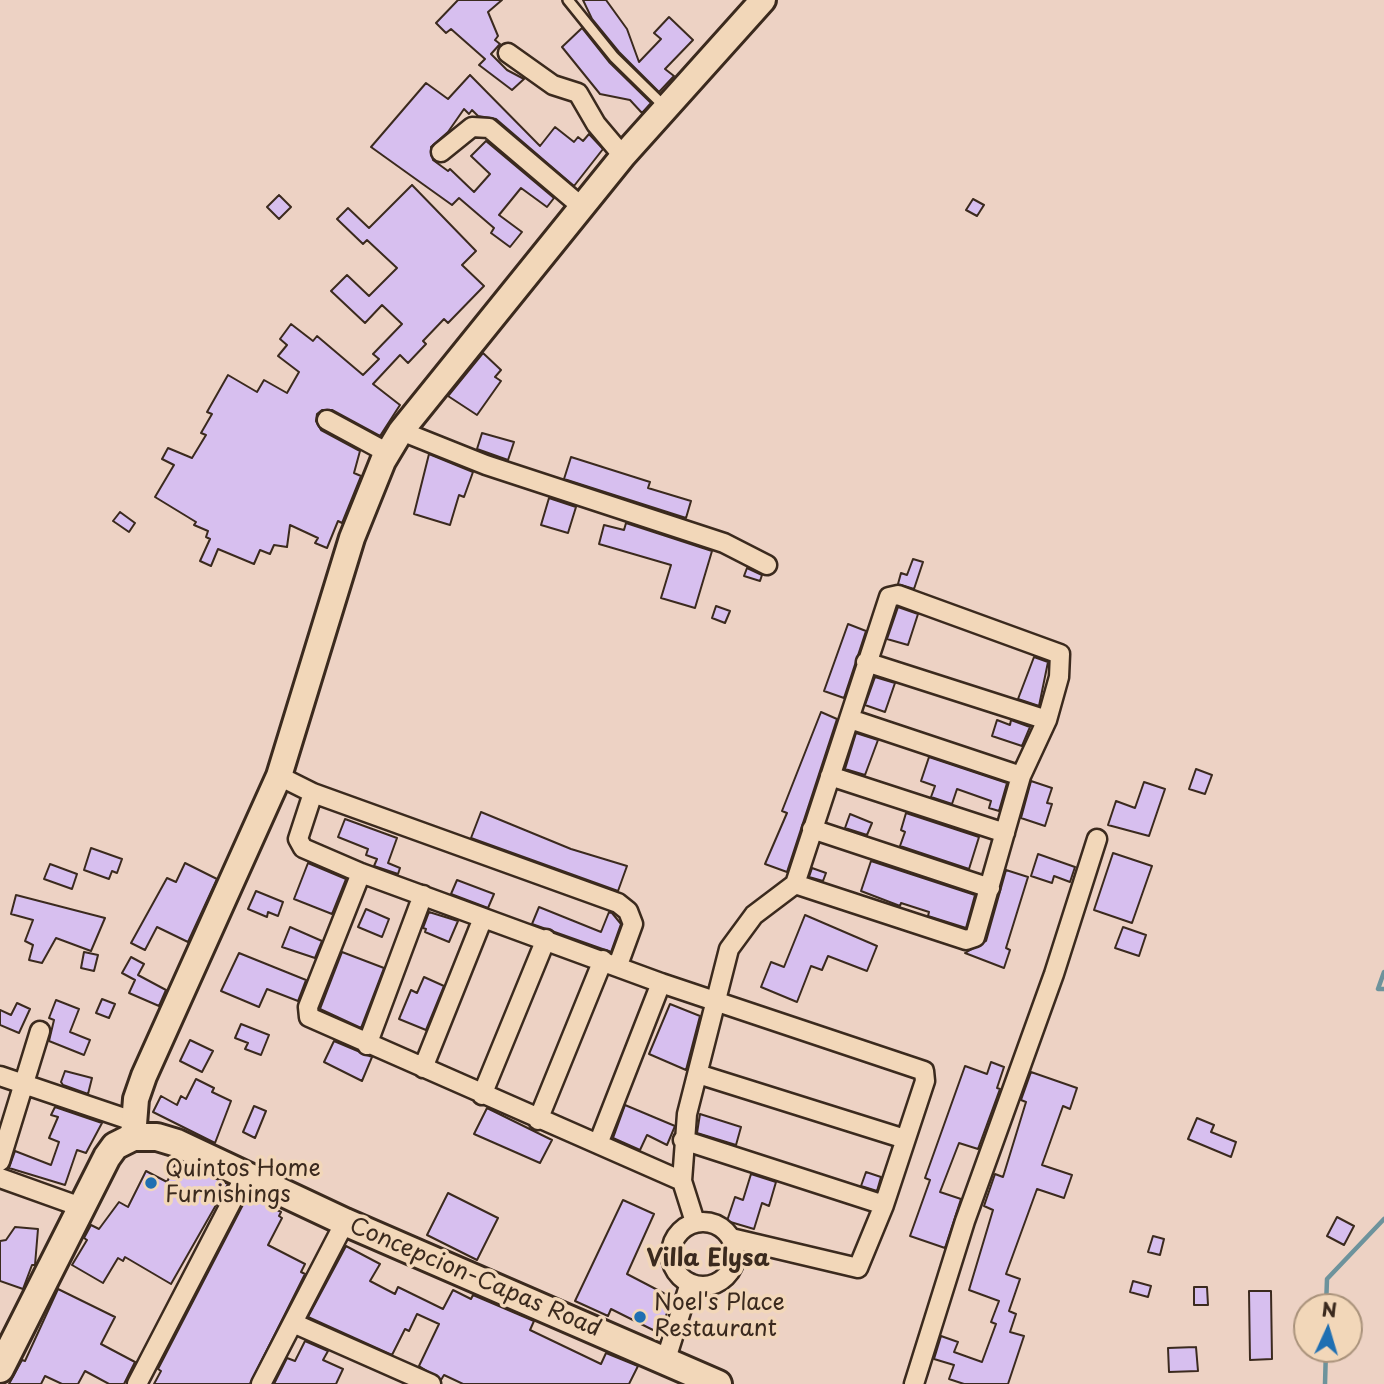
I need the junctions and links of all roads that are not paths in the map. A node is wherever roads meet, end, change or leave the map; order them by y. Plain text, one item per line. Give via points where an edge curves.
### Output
1 (568, 0) edge
2 (763, 0) edge
3 (508, 53) dead end
4 (665, 107) junction
5 (441, 152) dead end
6 (623, 156) junction
7 (582, 207) junction
8 (327, 420) dead end
9 (401, 431) junction
10 (388, 453) junction
11 (766, 565) dead end
12 (866, 662) junction
13 (850, 719) junction
14 (1047, 720) junction
15 (279, 776) junction
16 (830, 776) junction
17 (1021, 776) junction
18 (313, 793) junction
19 (812, 829) junction
20 (1005, 833) junction
21 (1097, 839) dead end
22 (361, 873) junction
23 (795, 884) junction
24 (990, 888) junction
25 (423, 895) junction
26 (483, 918) junction
27 (546, 939) junction
28 (610, 963) junction
29 (661, 983) junction
30 (717, 1002) junction
31 (40, 1031) dead end
32 (367, 1045) junction
33 (423, 1068) junction
34 (698, 1074) junction
35 (0, 1076) edge
36 (24, 1084) junction
37 (482, 1095) junction
38 (538, 1121) junction
39 (133, 1129) junction
40 (905, 1139) junction
41 (683, 1140) junction
42 (598, 1144) junction
43 (0, 1161) edge
44 (245, 1176) junction
45 (0, 1178) edge
46 (681, 1181) junction
47 (884, 1205) junction
48 (81, 1206) junction
49 (345, 1222) junction
50 (695, 1222) junction
51 (731, 1238) junction
52 (690, 1283) junction
53 (293, 1323) junction
54 (3, 1355) edge
55 (676, 1371) edge
56 (137, 1384) edge
57 (261, 1384) edge
58 (431, 1384) edge
59 (718, 1384) edge
60 (914, 1384) edge

1 - 4 lane via 614,57
2 - 4 street
3 - 6 street via 553,85 578,93
4 - 6 street
5 - 7 street via 472,127 489,128
6 - 7 street
7 - 9 street
8 - 10 street
9 - 10 street
9 - 11 street via 486,465 724,543
10 - 15 street via 352,538
12 - 13 street
12 - 14 street
12 - 14 street via 889,597 898,595 1060,654
13 - 16 street
13 - 17 street
14 - 17 street
15 - 18 street
15 - 39 street via 144,1076
16 - 19 street
16 - 20 street
17 - 20 street
18 - 22 street via 299,844
18 - 28 street via 618,903 633,924
19 - 23 street
19 - 24 street
20 - 24 street
21 - 60 street via 1051,984 965,1221
22 - 25 street
22 - 32 street via 308,1007 313,1020
23 - 24 street via 966,940 977,935
23 - 30 street via 740,930 729,949
25 - 26 street
25 - 32 street
26 - 27 street
26 - 33 street
27 - 28 street
27 - 37 street
28 - 29 street
28 - 38 street
29 - 30 street
29 - 42 street
30 - 34 street
30 - 40 street via 921,1069 925,1081
31 - 36 street
32 - 33 street
33 - 37 street
34 - 40 street
34 - 41 street
35 - 36 street
36 - 39 street
36 - 43 street
37 - 38 street
38 - 42 street
39 - 44 main road, Concepcion-Capas Road via 177,1143
39 - 48 main road via 107,1157
40 - 47 street
41 - 46 street
41 - 47 street
42 - 46 street
44 - 49 main road, Concepcion-Capas Road
44 - 56 street
45 - 48 street
46 - 50 street
47 - 51 street via 858,1268
48 - 54 main road
49 - 53 street
49 - 55 main road, Concepcion-Capas Road
50 - 51 street via 724,1228
50 - 52 street via 683,1228 671,1251 672,1264
51 - 52 street via 736,1252 727,1277 716,1284
52 - 55 street
53 - 57 street
53 - 58 street
55 - 59 main road, Concepcion-Capas Road

